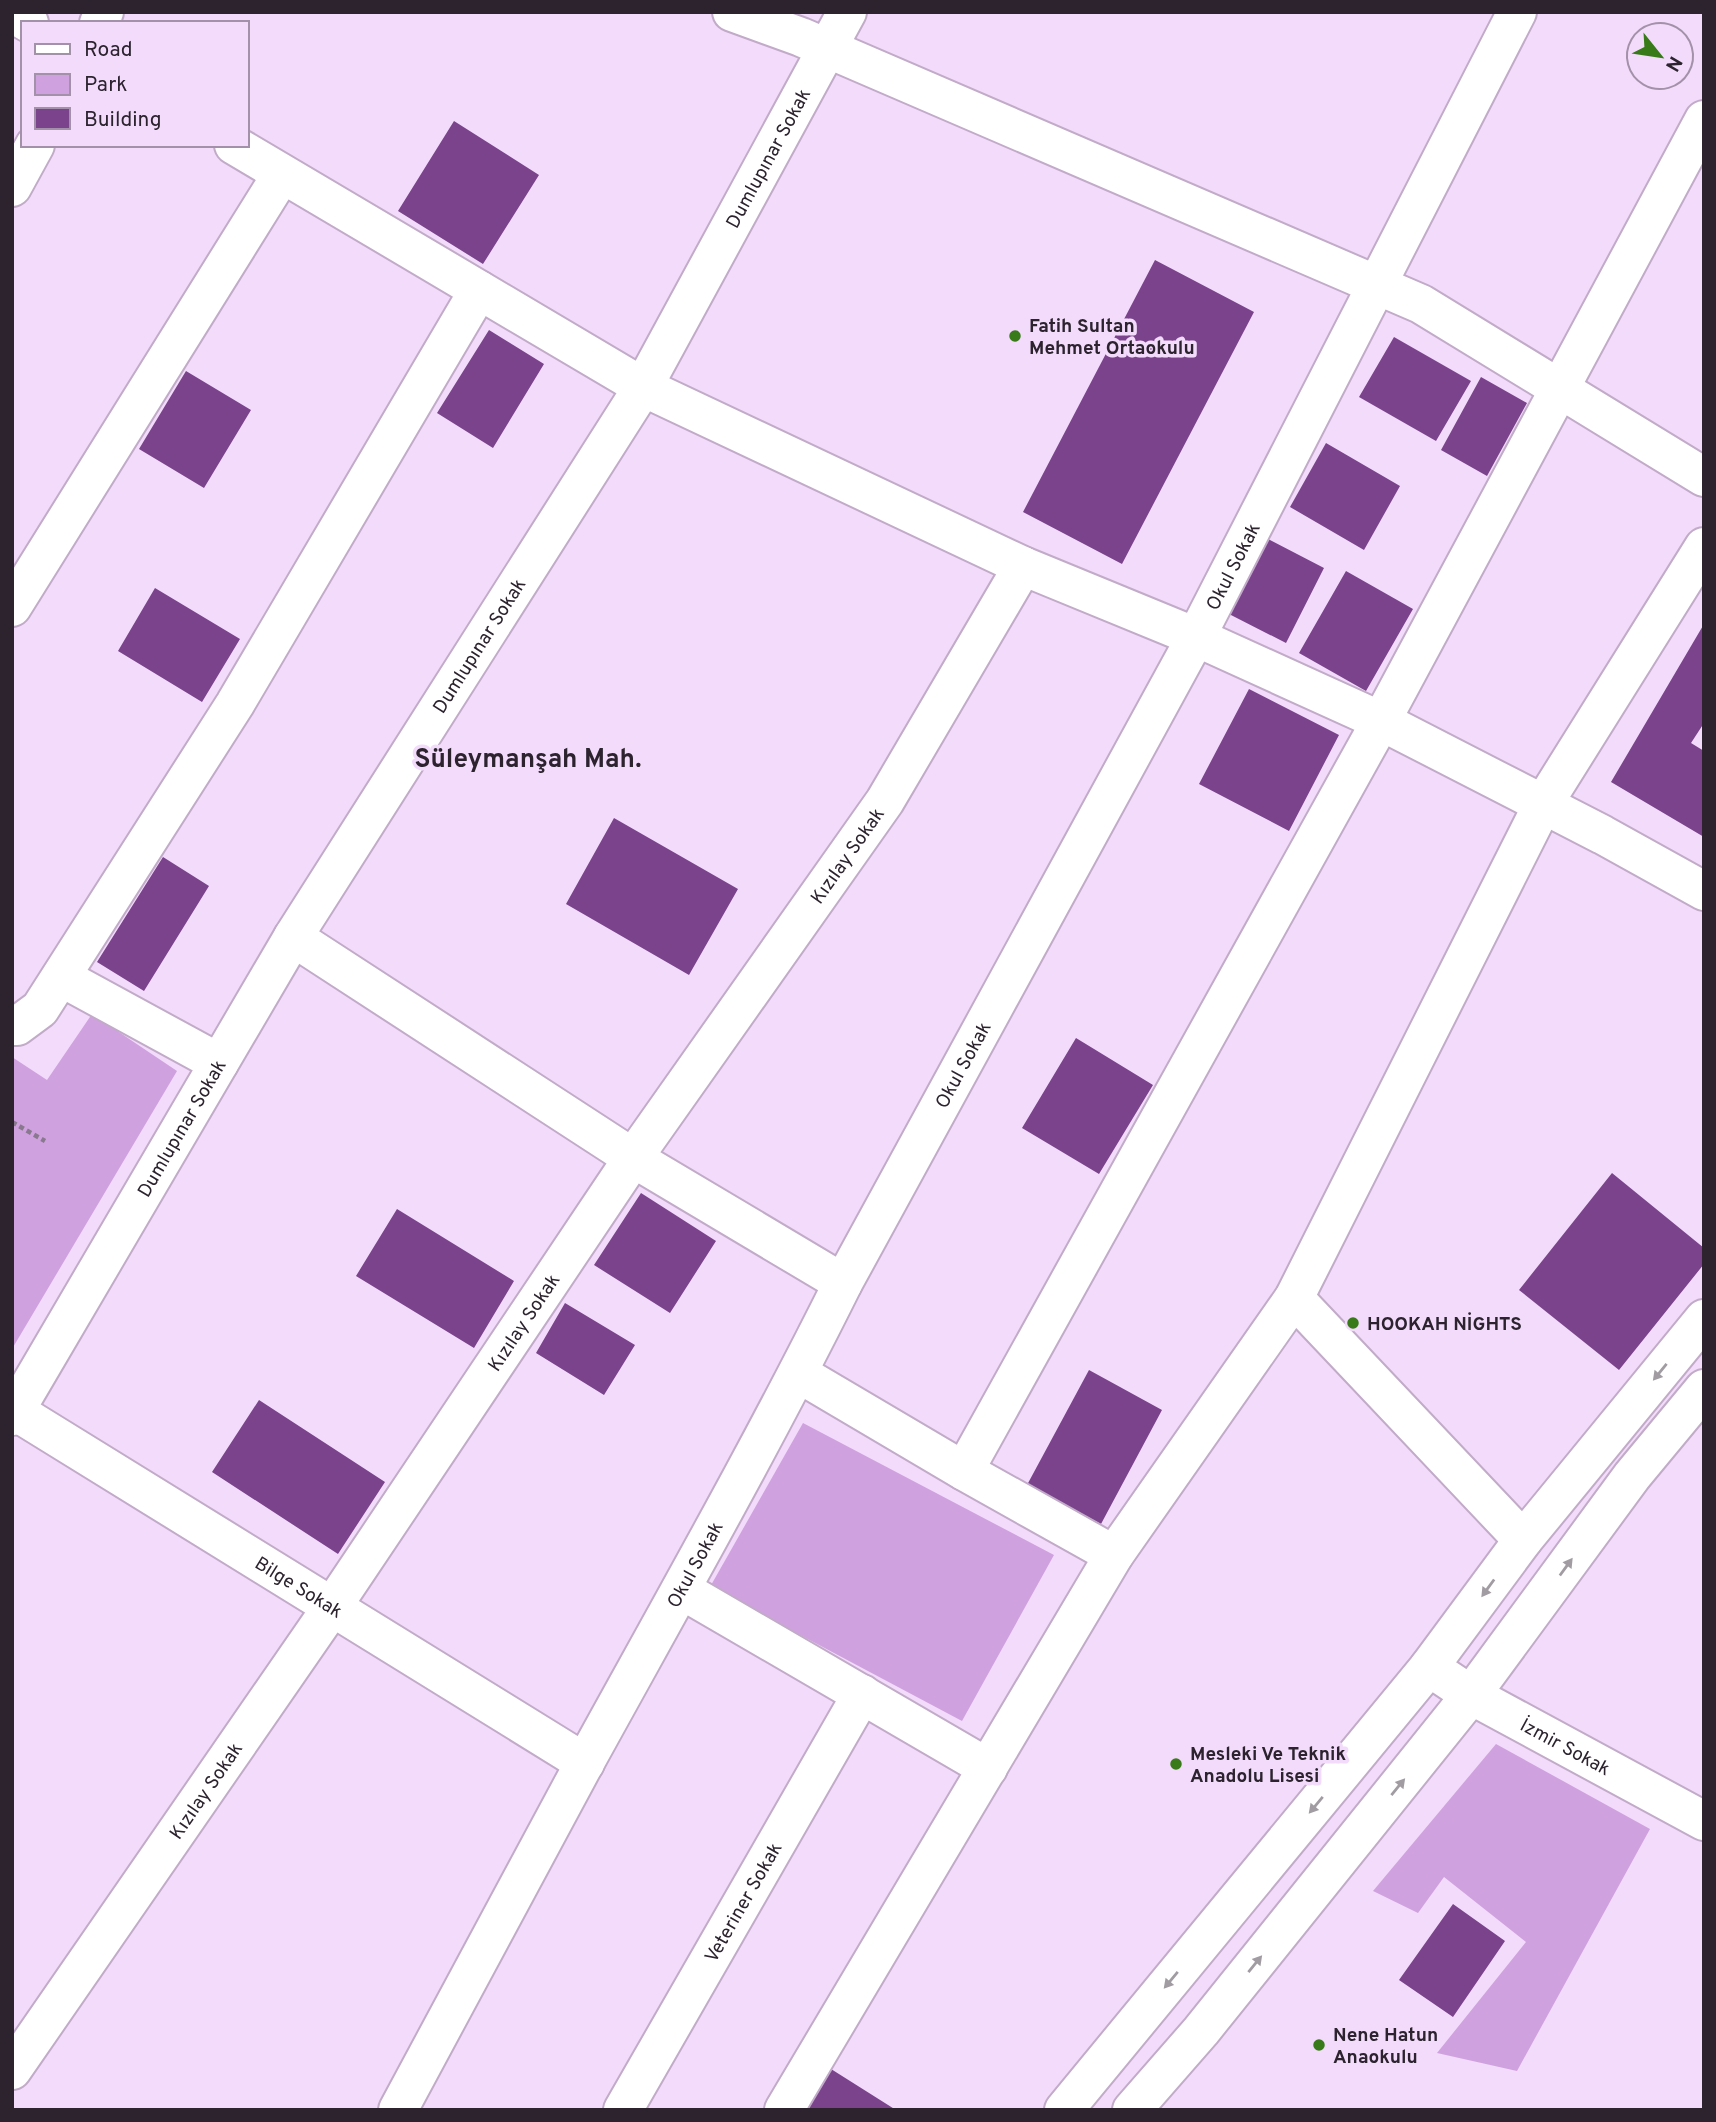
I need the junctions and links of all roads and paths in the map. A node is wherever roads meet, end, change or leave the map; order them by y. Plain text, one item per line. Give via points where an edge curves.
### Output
1 (733, 12) edge
2 (847, 12) edge
3 (1517, 12) edge
4 (827, 49) junction
5 (1704, 120) edge
6 (35, 147) edge
7 (237, 147) edge
8 (282, 174) junction
9 (12, 187) edge
10 (1377, 285) junction
11 (479, 290) junction
12 (643, 387) junction
13 (1558, 388) junction
14 (1704, 477) edge
15 (1704, 547) edge
16 (1023, 566) junction
17 (12, 607) edge
18 (1196, 637) junction
19 (1381, 722) junction
20 (1542, 806) junction
21 (1704, 891) edge
22 (293, 937) junction
23 (61, 977) junction
24 (12, 1026) edge
25 (219, 1063) junction
26 (12, 1122) edge
27 (45, 1140) dead end
28 (633, 1158) junction
29 (843, 1283) junction
30 (1294, 1298) junction
31 (1704, 1319) edge
32 (798, 1373) junction
33 (1704, 1389) edge
34 (14, 1413) edge
35 (964, 1471) junction
36 (1522, 1540) junction
37 (1114, 1555) junction
38 (682, 1590) junction
39 (332, 1607) junction
40 (1429, 1667) junction
41 (862, 1694) junction
42 (1471, 1695) junction
43 (585, 1763) junction
44 (988, 1768) junction
45 (1704, 1821) edge
46 (12, 2070) edge
47 (398, 2110) edge
48 (623, 2110) edge
49 (784, 2110) edge
50 (1064, 2110) edge
51 (1132, 2110) edge

1 - 4 street
2 - 4 street, Dumlupınar Sokak
3 - 10 street, Okul Sokak
4 - 10 street
4 - 12 street, Dumlupınar Sokak
5 - 13 street
6 - 9 street
7 - 8 street
8 - 11 street
8 - 17 street
10 - 13 street via 1421,304
10 - 18 street, Okul Sokak
11 - 12 street
11 - 23 street via 235,704
12 - 16 street
12 - 22 street, Dumlupınar Sokak
13 - 14 street
13 - 19 street
15 - 20 street
16 - 18 street
16 - 28 street, Kızılay Sokak via 885,801
18 - 19 street
18 - 29 street, Okul Sokak
19 - 20 street
19 - 35 street
20 - 21 street
20 - 30 street
22 - 25 street, Dumlupınar Sokak
22 - 28 street
23 - 24 street via 40,1009
23 - 25 street
25 - 34 street, Dumlupınar Sokak
26 - 27 path
28 - 29 street
28 - 39 street, Kızılay Sokak
29 - 32 street, Okul Sokak
30 - 36 street
30 - 37 street
31 -> 36 street
32 - 35 street
32 - 38 street, Okul Sokak
42 -> 33 street via 1632,1476
34 - 39 street, Bilge Sokak
35 - 37 street
36 -> 40 street
37 - 44 street
38 - 41 street
38 - 43 street, Okul Sokak
39 - 43 street, Bilge Sokak
39 - 46 street, Kızılay Sokak
40 - 42 street, İzmir Sokak
40 -> 50 street
41 - 44 street
41 - 48 street, Veteriner Sokak
42 - 45 street, İzmir Sokak
51 -> 42 street
43 - 47 street, Okul Sokak
44 - 49 street

